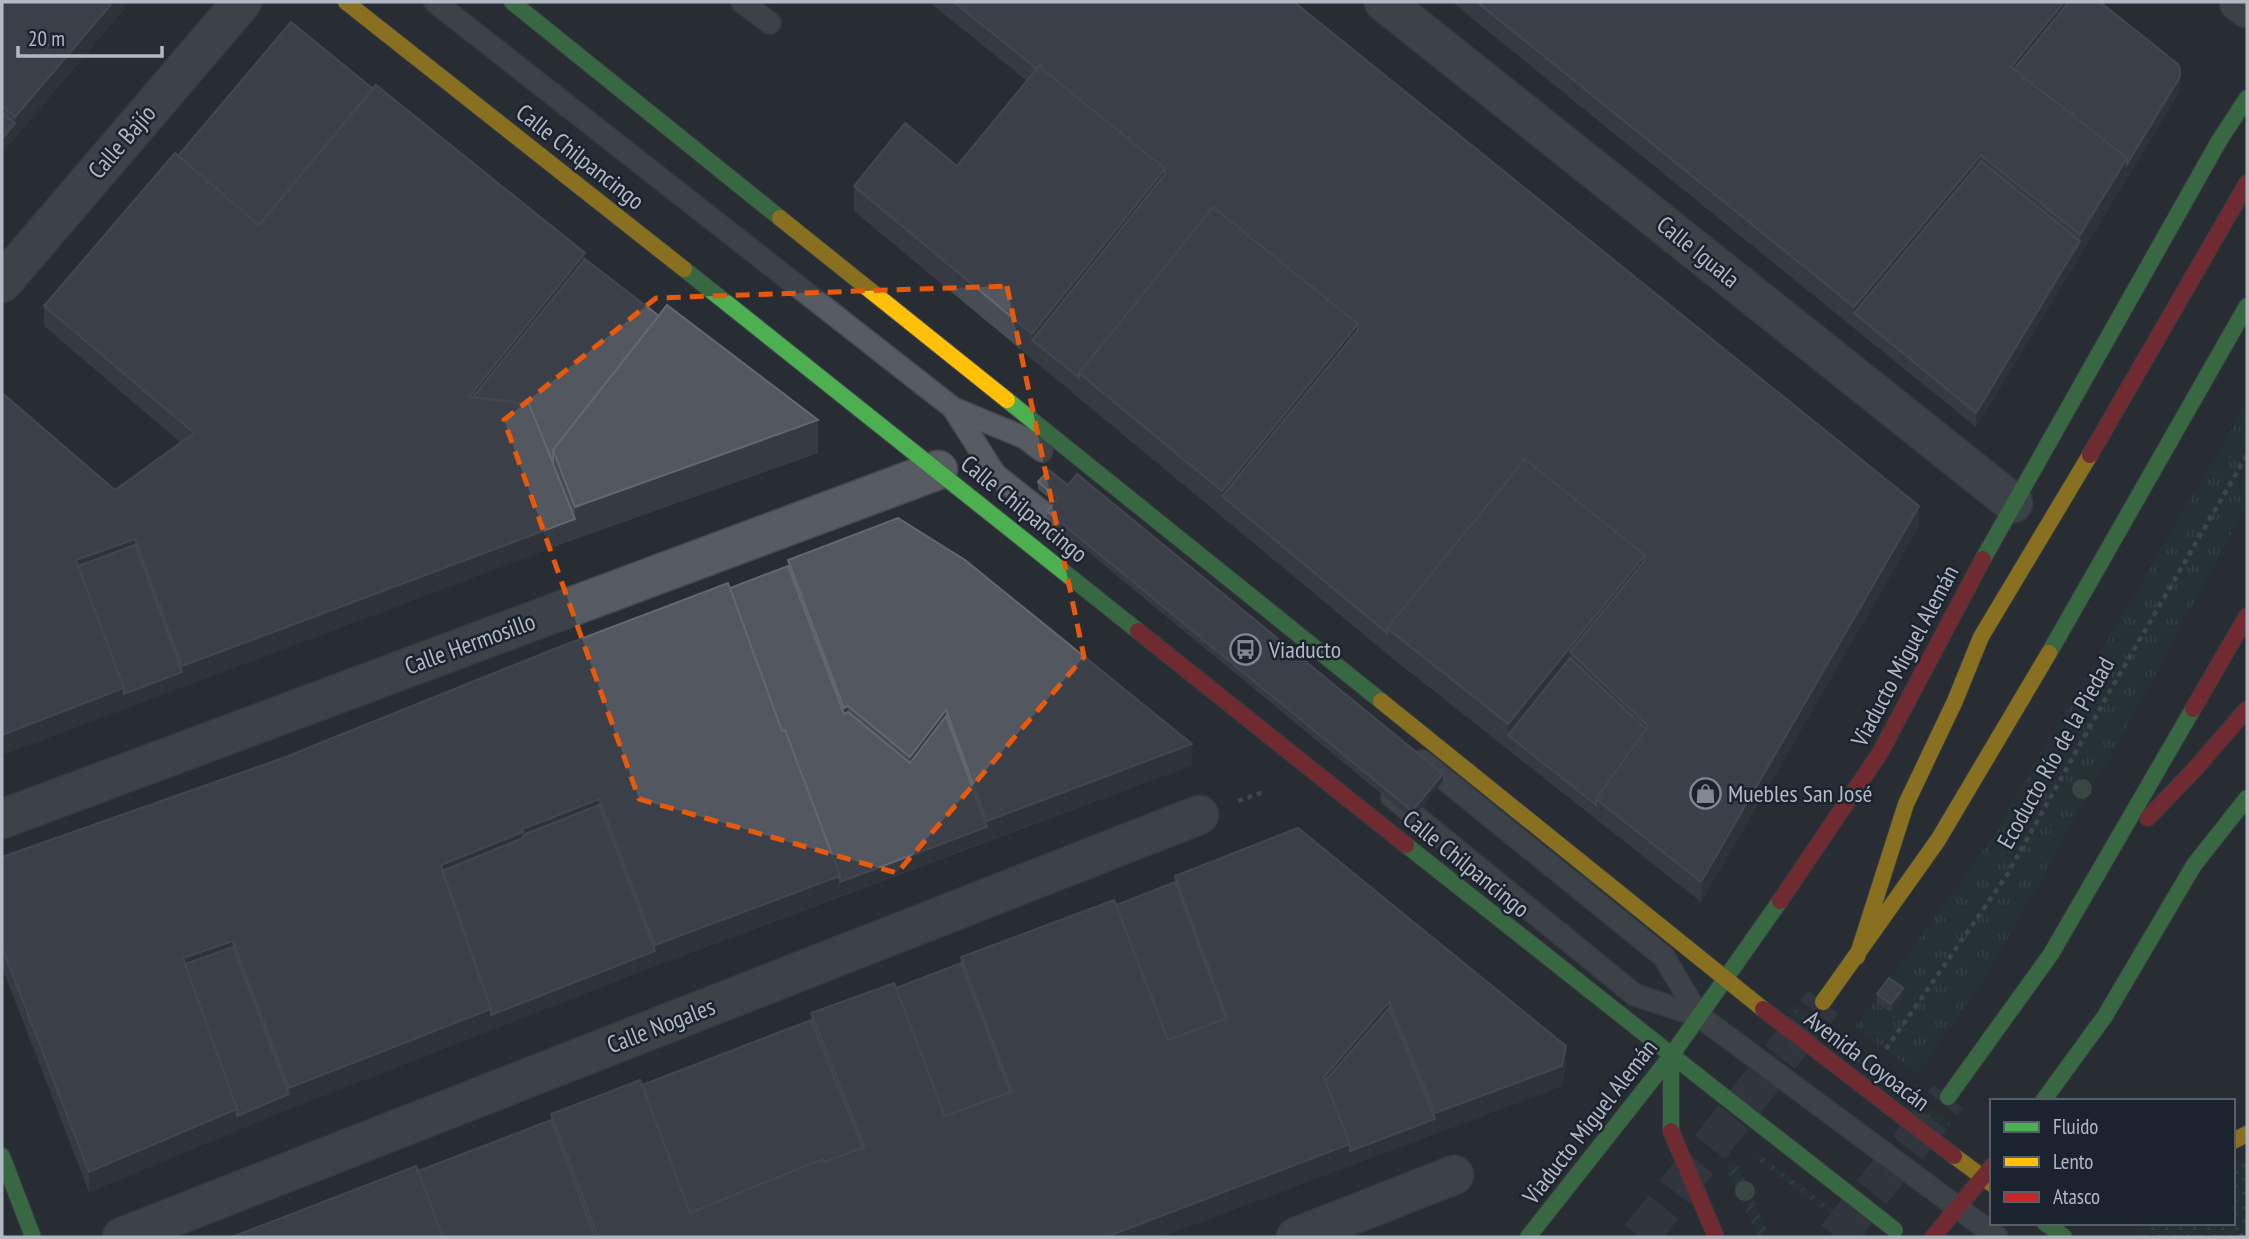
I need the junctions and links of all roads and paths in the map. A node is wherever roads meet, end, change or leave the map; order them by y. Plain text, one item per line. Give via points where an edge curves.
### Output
1 (242, 2) edge
2 (346, 2) edge
3 (435, 2) edge
4 (742, 2) edge
5 (1384, 2) edge
6 (2239, 2) edge
7 (526, 6) edge
8 (2247, 8) edge
9 (770, 23) dead end
10 (2247, 98) edge
11 (2247, 183) edge
12 (2, 283) edge
13 (2247, 306) edge
14 (953, 408) junction
15 (2247, 455) edge
16 (939, 470) junction
17 (2013, 503) junction
18 (1082, 544) edge
19 (2247, 616) edge
20 (2247, 709) edge
21 (1361, 711) edge
22 (1404, 746) edge
23 (1316, 774) junction
24 (1375, 783) edge
25 (2247, 798) edge
26 (1199, 815) joint
27 (2, 819) edge
28 (2104, 866) junction
29 (1857, 957) junction
30 (1724, 980) junction
31 (1823, 1002) tunnel mouth
32 (1699, 1016) junction
33 (1671, 1056) junction
34 (1880, 1058) dead end
35 (1948, 1097) tunnel mouth
36 (2044, 1099) edge
37 (2, 1156) edge
38 (1454, 1175) dead end
39 (1989, 1176) edge
40 (1958, 1208) junction
41 (2070, 1225) edge
42 (2053, 1233) edge
43 (2247, 1233) edge
44 (1900, 1234) edge
45 (33, 1237) edge
46 (122, 1237) edge
47 (1296, 1237) edge
48 (1528, 1237) edge
49 (1716, 1237) edge
50 (1933, 1237) edge
51 (1997, 1237) edge
52 (2239, 1237) edge

1 - 12 street, Calle Bajío
2 - 16 main road, Calle Chilpancingo
3 - 14 lane
4 - 9 lane
5 - 17 street, Calle Iguala
6 - 8 street
7 - 30 main road
10 - 17 main road, Viaducto Miguel Alemán
11 - 29 main road via 1981,637 1906,804
13 - 29 main road via 2010,721 1938,840
14 - 18 lane via 995,474
14 - 21 lane via 1025,438
15 - 34 path, Ecoducto Río de la Piedad via 2007,875
16 - 23 main road, Calle Chilpancingo
16 - 27 street, Calle Hermosillo
17 - 30 main road, Viaducto Miguel Alemán via 1880,753
19 - 28 main road
20 - 28 main road
22 - 32 lane via 1664,957
23 - 26 path
23 - 33 main road, Calle Chilpancingo
24 - 32 lane via 1635,995
25 - 36 main road via 2224,821 2188,872 2122,989
26 - 46 street, Calle Nogales
28 - 35 main road via 2051,954
29 - 31 main road
30 - 32 main road, Viaducto Miguel Alemán
30 - 39 main road, Avenida Coyoacán, bridge via 1954,1156
32 - 33 main road, Viaducto Miguel Alemán
32 - 40 lane, bridge
33 - 44 main road, bridge
33 - 48 main road, Viaducto Miguel Alemán
33 - 49 main road, bridge via 1671,1131
37 - 45 main road
38 - 47 street
39 - 40 main road
40 - 50 main road
40 - 51 lane
41 - 42 main road
43 - 52 path

